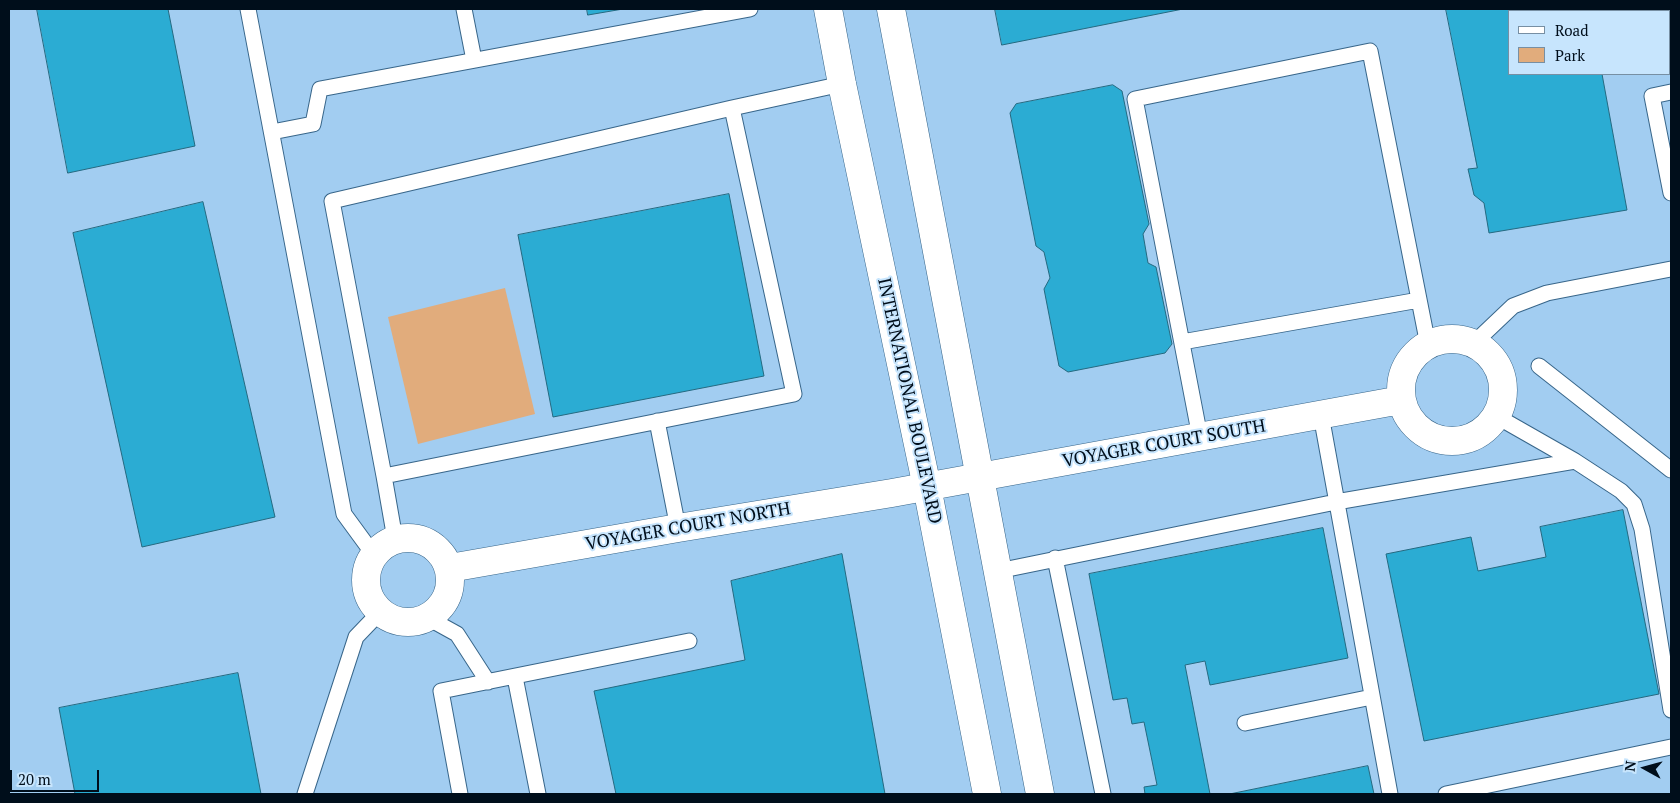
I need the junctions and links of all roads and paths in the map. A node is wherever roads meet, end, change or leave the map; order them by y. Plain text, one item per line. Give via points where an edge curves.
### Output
1 (248, 9) edge
2 (464, 9) edge
3 (750, 9) edge
4 (828, 9) edge
5 (891, 9) edge
6 (474, 60) junction
7 (842, 84) junction
8 (1671, 92) edge
9 (732, 108) junction
10 (272, 132) junction
11 (1671, 193) edge
12 (1671, 269) edge
13 (1419, 300) junction
14 (1182, 342) junction
15 (1473, 344) junction
16 (1428, 345) junction
17 (1539, 366) dead end
18 (1401, 400) junction
19 (1321, 415) junction
20 (1496, 416) junction
21 (657, 421) junction
22 (1200, 437) junction
23 (1575, 461) junction
24 (1671, 470) edge
25 (384, 476) junction
26 (980, 477) junction
27 (927, 487) junction
28 (1336, 502) junction
29 (678, 528) junction
30 (384, 547) junction
31 (1056, 558) junction
32 (450, 568) junction
33 (998, 570) junction
34 (380, 612) junction
35 (428, 618) junction
36 (689, 641) dead end
37 (515, 677) junction
38 (488, 682) junction
39 (1372, 697) junction
40 (1671, 710) edge
41 (1245, 723) dead end
42 (1671, 747) edge
43 (305, 794) edge
44 (460, 794) edge
45 (538, 794) edge
46 (987, 794) edge
47 (1040, 794) edge
48 (1102, 794) edge
49 (1390, 794) edge
50 (1446, 794) edge

1 - 10 lane
2 - 6 lane
3 - 6 lane
4 - 7 street, INTERNATIONAL BOULEVARD
5 - 26 street
6 - 10 lane via 320,89 313,124
7 - 9 lane
7 - 27 street, INTERNATIONAL BOULEVARD
8 - 11 lane via 1652,96
9 - 21 lane via 794,394
9 - 25 lane via 332,201
10 - 30 lane via 344,514
12 - 15 lane via 1546,293 1513,306
13 - 14 lane
13 - 14 lane via 1370,51 1135,99
13 - 16 lane
14 - 22 lane
15 - 16 street via 1448,339
15 - 20 street via 1490,356 1499,371 1503,394
16 - 18 street via 1412,358 1402,379
17 - 24 lane
18 - 19 street, VOYAGER COURT SOUTH
18 - 20 street via 1410,420 1421,432 1434,438 1458,442 1479,434
19 - 22 street, VOYAGER COURT SOUTH
19 - 28 lane
20 - 23 lane
21 - 25 lane
21 - 29 lane
22 - 26 street, VOYAGER COURT SOUTH
23 - 28 lane
23 - 40 lane via 1622,492 1634,504 1642,529
25 - 30 lane
26 - 27 street, VOYAGER COURT SOUTH
26 - 33 street
27 - 29 street, VOYAGER COURT NORTH
27 - 46 street, INTERNATIONAL BOULEVARD
28 - 31 lane
28 - 39 lane
29 - 32 street, VOYAGER COURT NORTH
30 - 32 street via 408,537 422,539 444,556
30 - 34 street via 367,567 366,579 367,591
31 - 33 lane
31 - 48 lane
32 - 35 street via 448,597
33 - 47 street
34 - 35 street via 399,622
34 - 43 lane via 356,637
35 - 38 lane via 457,634
36 - 37 lane
37 - 38 lane
37 - 45 lane
38 - 44 lane via 442,691
39 - 41 lane
39 - 49 lane
42 - 50 lane

